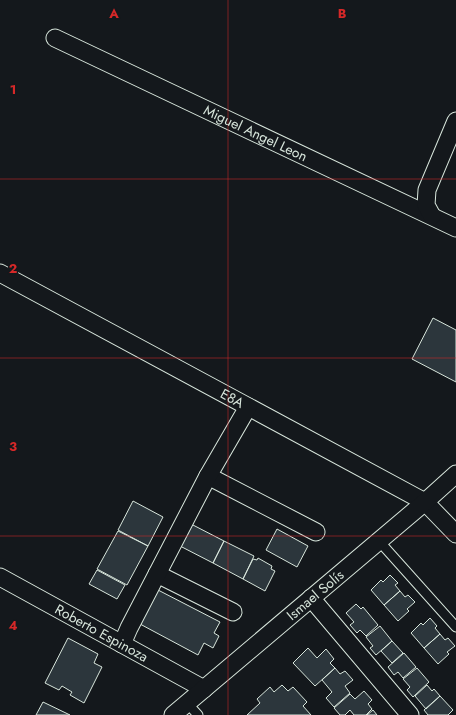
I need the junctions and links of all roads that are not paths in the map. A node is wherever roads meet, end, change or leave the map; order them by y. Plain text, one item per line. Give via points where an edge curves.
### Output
1 (55, 38) dead end
2 (456, 121) edge
3 (432, 216) junction
4 (456, 228) edge
5 (0, 273) edge
6 (248, 407) junction
7 (456, 474) edge
8 (208, 476) junction
9 (425, 502) junction
10 (316, 532) dead end
11 (456, 534) edge
12 (379, 541) junction
13 (157, 574) junction
14 (0, 577) edge
15 (312, 598) junction
16 (233, 612) dead end
17 (456, 627) edge
18 (122, 644) junction
19 (204, 689) junction
20 (192, 709) edge
21 (173, 715) edge
22 (410, 715) edge

1 - 3 street, Miguel Angel Leon
2 - 3 street via 427,190 426,205
3 - 4 street, Miguel Angel Leon
5 - 6 street, E8A
6 - 8 street
6 - 9 street, E8A
7 - 9 street, Ismael Solís
8 - 10 street
8 - 13 street
9 - 11 street, E8A
9 - 12 street, Ismael Solís
12 - 15 street, Ismael Solís
12 - 17 lane
13 - 16 street
13 - 18 street
14 - 18 street, Roberto Espinoza
15 - 19 street, Ismael Solís
15 - 22 street
18 - 19 street, Roberto Espinoza
19 - 20 street, Ismael Solís
20 - 21 street, Ismael Solís

